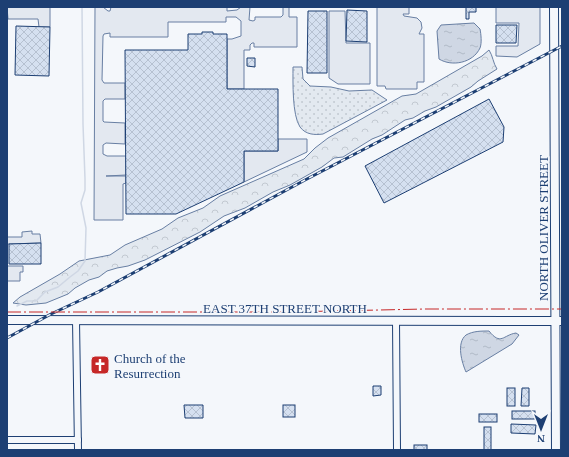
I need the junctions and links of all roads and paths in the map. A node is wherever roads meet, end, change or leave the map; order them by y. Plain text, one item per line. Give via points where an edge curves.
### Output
1 (554, 7) edge
2 (7, 320) edge
3 (76, 320) junction
4 (396, 320) junction
5 (558, 321) edge
6 (7, 440) edge
7 (78, 440) junction
8 (78, 450) edge
9 (397, 450) edge
10 (556, 450) edge

1 - 5 main road, NORTH OLIVER STREET
2 - 3 main road, EAST 37TH STREET NORTH
3 - 4 main road, EAST 37TH STREET NORTH
3 - 7 street
4 - 5 main road, EAST 37TH STREET NORTH
4 - 9 street
5 - 10 main road, NORTH OLIVER STREET
6 - 7 street
7 - 8 street

